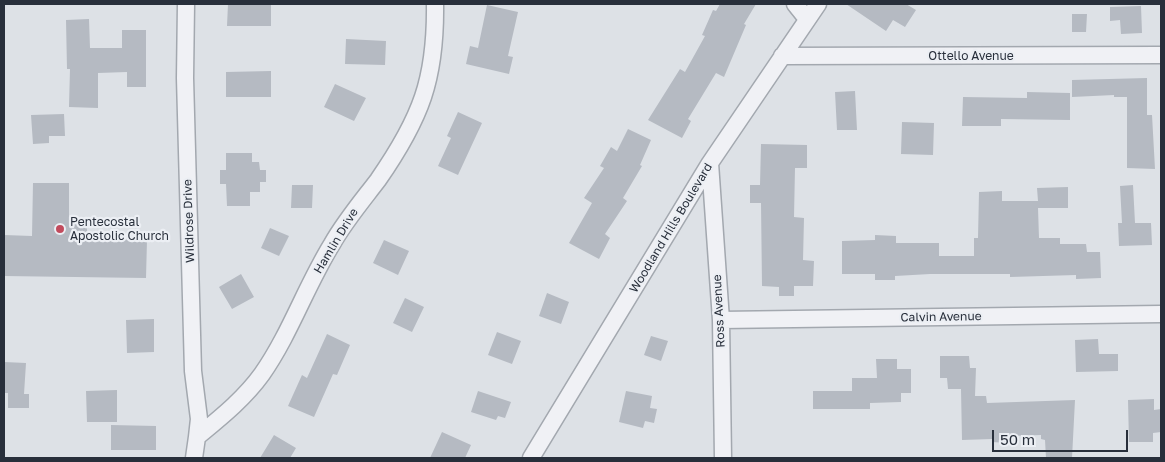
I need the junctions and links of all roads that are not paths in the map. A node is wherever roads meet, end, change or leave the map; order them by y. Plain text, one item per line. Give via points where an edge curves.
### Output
1 (186, 4) edge
2 (435, 4) edge
3 (795, 4) edge
4 (818, 4) edge
5 (807, 19) junction
6 (1161, 55) edge
7 (782, 56) junction
8 (710, 163) junction
9 (1161, 314) edge
10 (721, 320) junction
11 (197, 437) junction
12 (194, 458) edge
13 (531, 458) edge
14 (723, 458) edge

1 - 11 street, Wildrose Drive via 185,88 194,371 199,420
2 - 11 street, Hamlin Drive via 430,75 419,111 397,150 331,246 261,376
3 - 5 street
4 - 5 street, Woodland Hills Boulevard
5 - 7 street, Woodland Hills Boulevard
6 - 7 street, Ottello Avenue
7 - 8 street, Woodland Hills Boulevard
8 - 10 street, Ross Avenue
8 - 13 street, Woodland Hills Boulevard
9 - 10 street, Calvin Avenue
10 - 14 street, Ross Avenue
11 - 12 street

